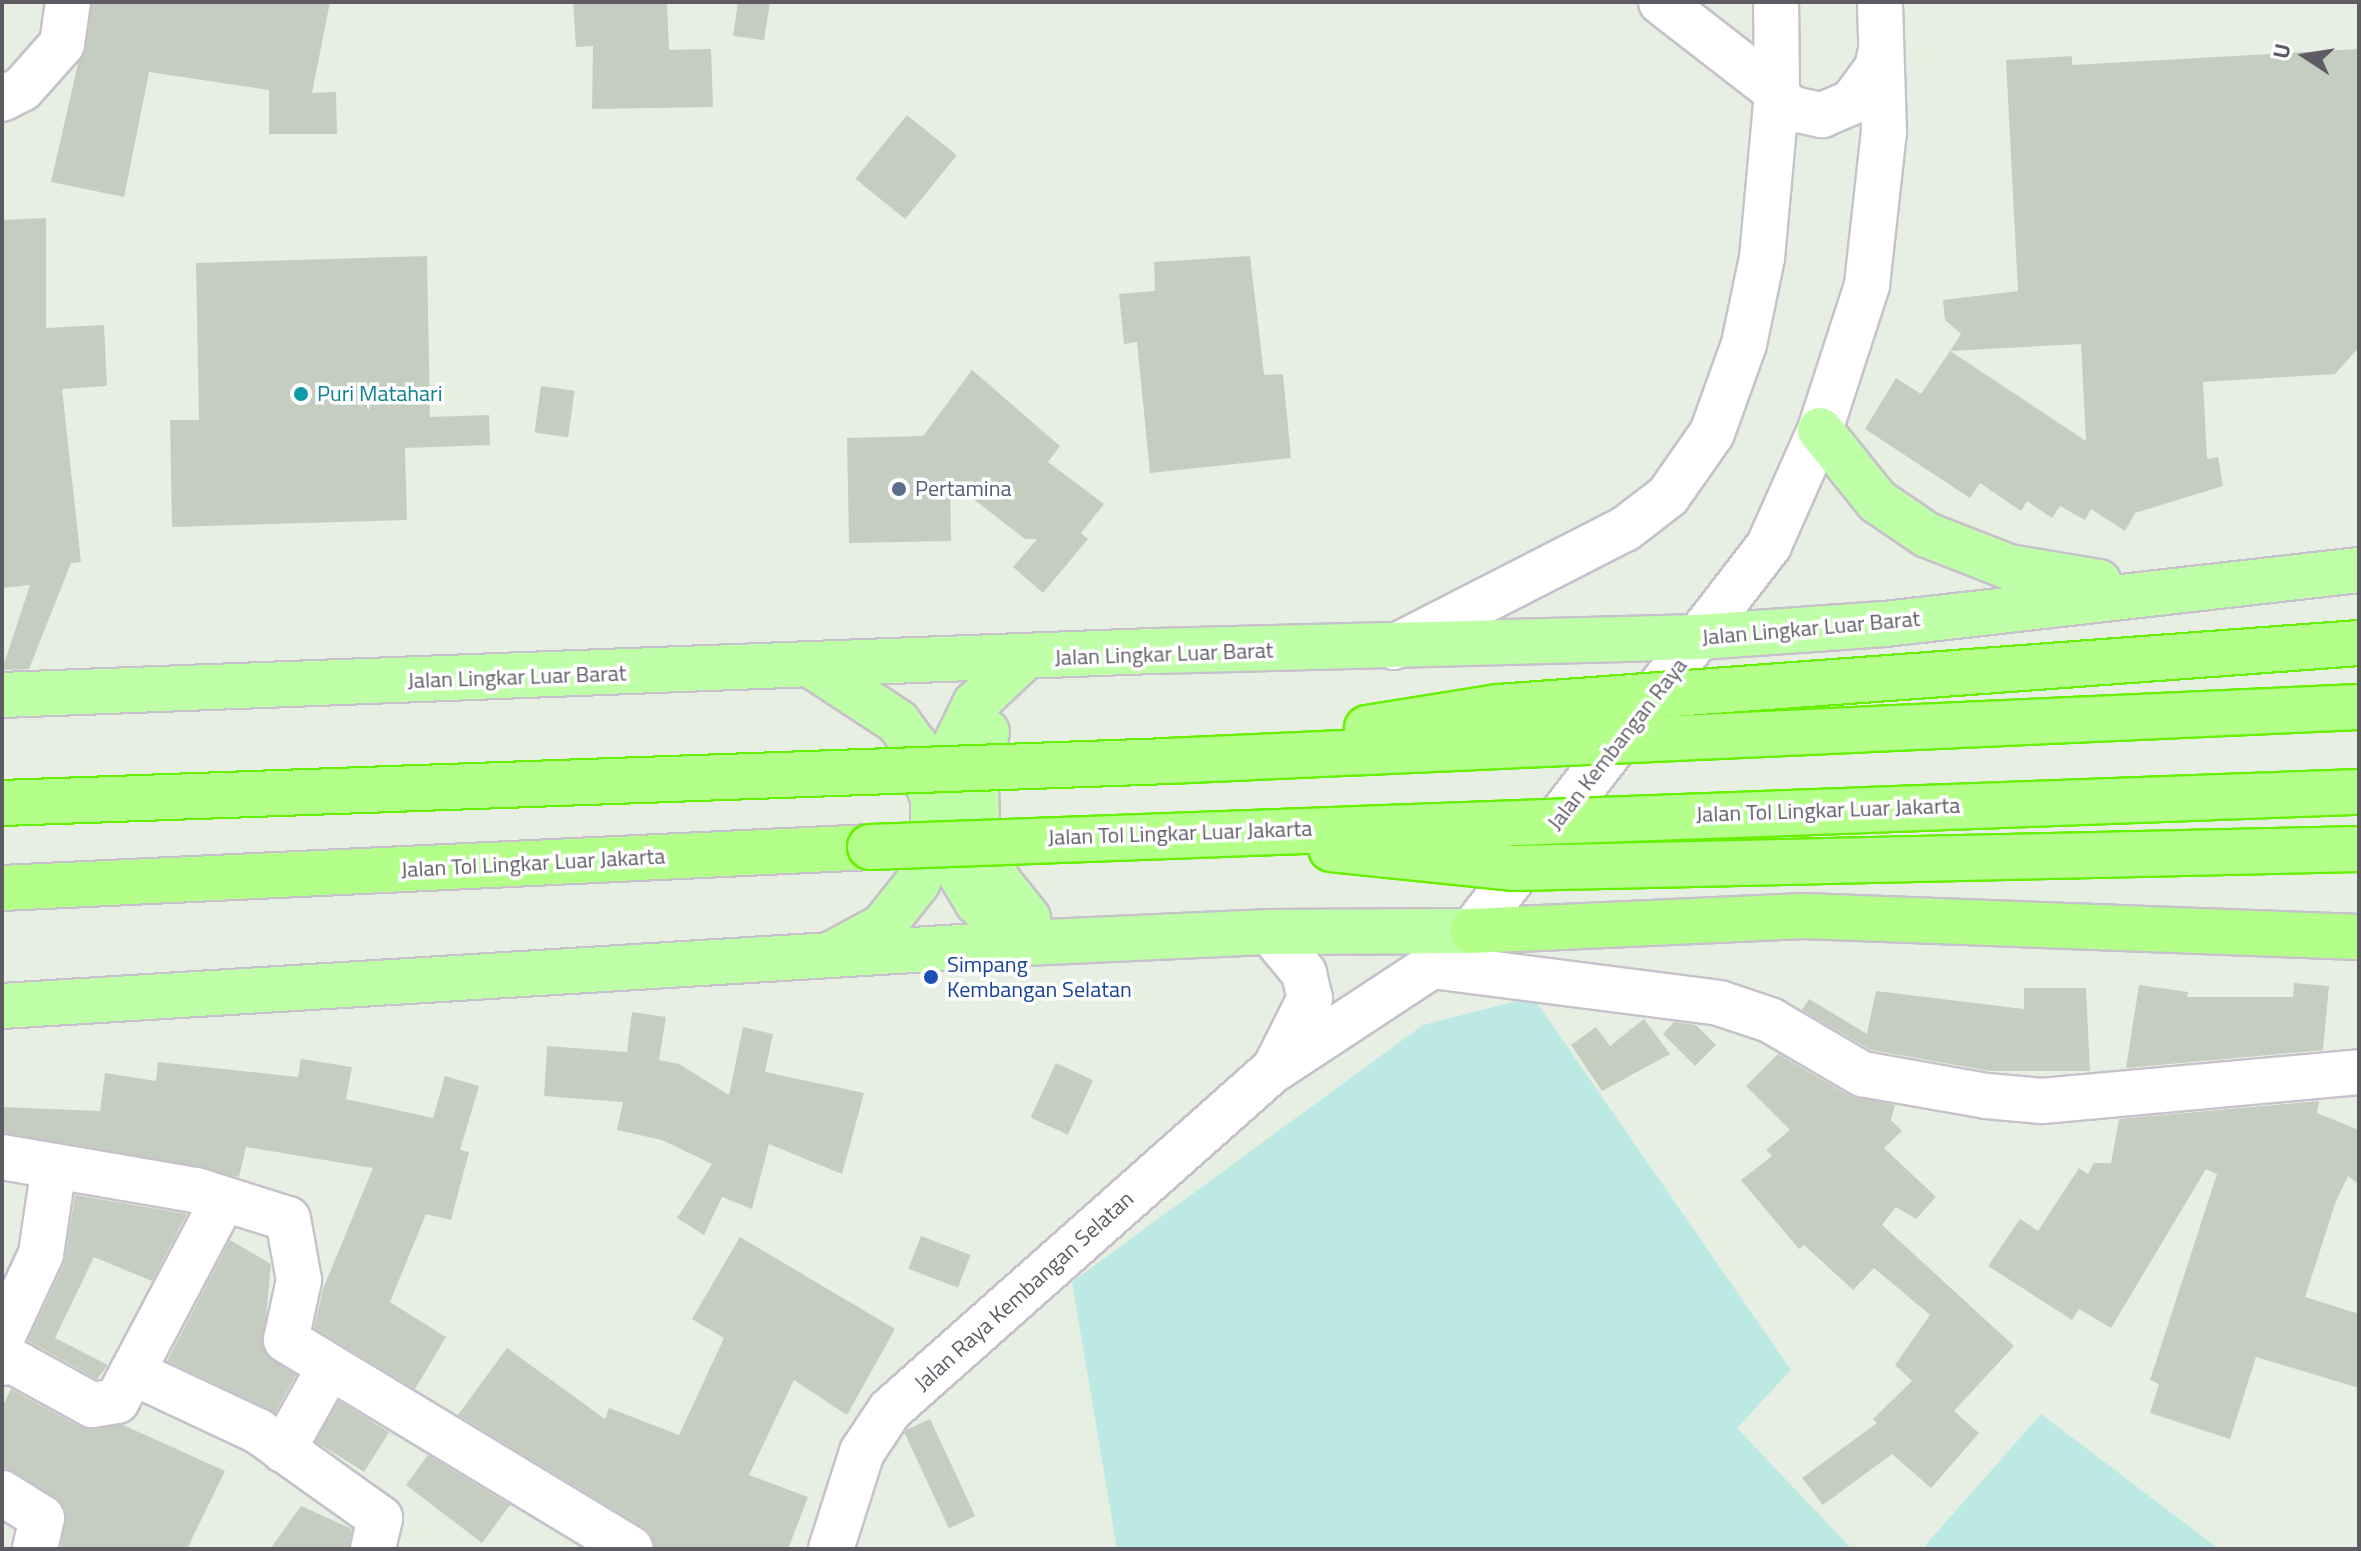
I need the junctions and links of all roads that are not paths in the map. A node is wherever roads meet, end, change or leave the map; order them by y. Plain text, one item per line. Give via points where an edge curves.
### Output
1 (68, 2) edge
2 (1661, 2) edge
3 (1776, 2) edge
4 (1880, 2) edge
5 (1883, 45) junction
6 (1777, 95) junction
7 (2, 99) edge
8 (1820, 430) junction
9 (2359, 543) edge
10 (2341, 571) edge
11 (2145, 590) junction
12 (1699, 637) junction
13 (1586, 641) junction
14 (2359, 643) edge
15 (1394, 647) junction
16 (1043, 657) junction
17 (814, 667) junction
18 (2, 695) edge
19 (2359, 707) edge
20 (1638, 717) junction
21 (1168, 761) junction
22 (2359, 792) edge
23 (2, 803) edge
24 (1166, 832) junction
25 (2359, 849) edge
26 (2, 888) edge
27 (1472, 931) junction
28 (1270, 932) junction
29 (2359, 937) edge
30 (1059, 942) junction
31 (958, 947) junction
32 (833, 953) junction
33 (1432, 966) junction
34 (2, 1006) edge
35 (1272, 1071) junction
36 (2359, 1072) edge
37 (2, 1157) edge
38 (54, 1166) junction
39 (223, 1200) junction
40 (3, 1353) edge
41 (329, 1368) junction
42 (132, 1372) junction
43 (283, 1450) junction
44 (2, 1493) edge
45 (610, 1545) edge
46 (35, 1549) edge
47 (373, 1549) edge
48 (831, 1549) edge

1 - 7 main road via 62,44 22,89
2 - 6 main road
3 - 6 main road
4 - 5 main road, Jalan Kembangan Raya
5 - 6 main road via 1877,68 1852,102 1822,115 1793,109
5 - 8 main road, Jalan Kembangan Raya via 1884,132 1867,285
6 - 15 main road via 1762,258 1744,344 1712,433 1668,496 1625,529
8 - 11 main road via 1877,501 1927,535 2009,567
8 - 12 main road, Jalan Kembangan Raya via 1769,545
9 - 10 main road
10 - 11 main road, Jalan Lingkar Luar Barat
11 - 12 main road, Jalan Lingkar Luar Barat via 1885,624
12 - 13 main road, Jalan Lingkar Luar Barat
12 - 20 main road, Jalan Kembangan Raya
13 - 15 main road, Jalan Lingkar Luar Barat
13 - 20 main road via 1627,678
14 - 21 highway, bridge via 1498,707
15 - 16 main road, Jalan Lingkar Luar Barat
16 - 17 main road, Jalan Lingkar Luar Barat
16 - 30 main road via 999,704 976,784 977,830 1017,909
16 - 31 main road via 975,704 951,753 945,827 956,867 977,902 1014,939
17 - 18 main road, Jalan Lingkar Luar Barat
17 - 32 main road via 898,722 915,745 933,799 933,828 918,882 883,926
19 - 21 highway, bridge
20 - 27 main road, Jalan Kembangan Raya
21 - 23 highway, bridge
22 - 24 highway, Jalan Tol Lingkar Luar Jakarta, bridge
24 - 25 highway, bridge via 1515,868
24 - 26 highway, Jalan Tol Lingkar Luar Jakarta, bridge
27 - 28 main road
27 - 29 highway via 1804,916
27 - 33 main road, Jalan Raya Kembangan Selatan
28 - 30 main road
28 - 35 main road, Jalan Raya Kembangan Selatan via 1304,973 1310,998
30 - 31 main road
31 - 32 main road
32 - 34 main road
33 - 35 main road, Jalan Raya Kembangan Selatan
33 - 36 main road via 1719,1003 1770,1020 1862,1074 1987,1096 2042,1101
35 - 48 main road, Jalan Raya Kembangan Selatan via 890,1410 862,1452
37 - 38 main road
38 - 39 main road
38 - 40 main road via 41,1254
39 - 41 main road via 288,1219 299,1280 286,1340
39 - 42 main road
40 - 42 main road via 92,1405 117,1401
41 - 43 main road
41 - 45 main road via 395,1400
42 - 43 main road
43 - 47 main road via 380,1518
44 - 46 main road via 42,1518

